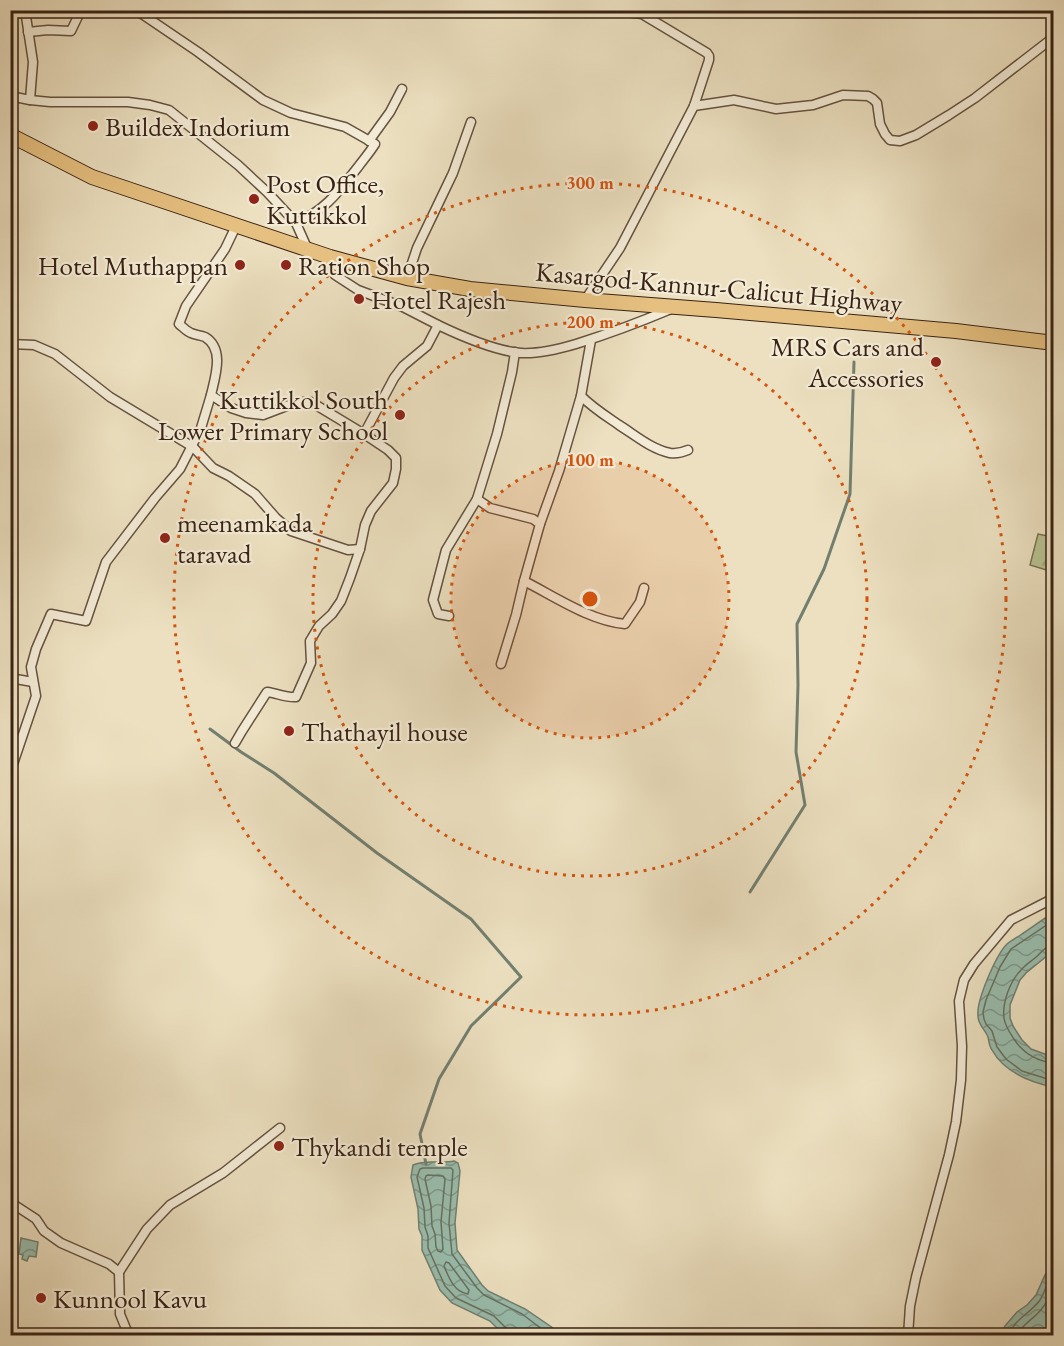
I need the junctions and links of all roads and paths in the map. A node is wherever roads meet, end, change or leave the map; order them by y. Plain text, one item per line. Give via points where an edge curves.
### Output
1 (25, 10) edge
2 (81, 10) edge
3 (136, 10) edge
4 (612, 10) edge
5 (28, 32) junction
6 (1053, 37) edge
7 (402, 89) dead end
8 (10, 96) edge
9 (30, 100) junction
10 (694, 106) junction
11 (471, 122) dead end
12 (10, 135) edge
13 (369, 141) junction
14 (296, 223) junction
15 (236, 226) junction
16 (308, 250) junction
17 (330, 257) junction
18 (407, 278) junction
19 (585, 300) junction
20 (674, 307) junction
21 (438, 325) junction
22 (591, 340) junction
23 (1053, 343) edge
24 (10, 344) edge
25 (515, 352) junction
26 (211, 395) junction
27 (581, 396) junction
28 (364, 434) junction
29 (192, 447) junction
30 (688, 450) dead end
31 (477, 499) junction
32 (540, 524) junction
33 (360, 549) junction
34 (524, 581) junction
35 (644, 588) dead end
36 (449, 616) dead end
37 (501, 664) dead end
38 (10, 678) edge
39 (33, 682) junction
40 (235, 743) dead end
41 (10, 773) edge
42 (1053, 898) edge
43 (280, 1128) dead end
44 (10, 1202) edge
45 (119, 1272) junction
46 (129, 1335) edge
47 (908, 1335) edge

1 - 5 street
2 - 5 street via 71,31
3 - 13 street via 263,100 291,113 345,128
4 - 10 street via 642,14 707,53 709,60
5 - 9 street via 33,62
6 - 10 street via 975,98 900,141 890,140 885,134 877,103 868,96 843,95 813,105 776,109 734,100
7 - 13 street
8 - 9 street
9 - 14 street via 128,102 170,110 238,165
10 - 19 street via 620,248
11 - 18 street
12 - 15 highway, Kasargod-Kannur-Calicut Highway via 92,177
13 - 14 street via 375,144 338,193
14 - 16 street
15 - 16 highway, Kasargod-Kannur-Calicut Highway
15 - 26 street via 179,324 213,344 216,372
16 - 17 highway, Kasargod-Kannur-Calicut Highway
17 - 18 highway, Kasargod-Kannur-Calicut Highway
17 - 21 street via 335,275 358,290
18 - 19 highway, Kasargod-Kannur-Calicut Highway via 470,289
19 - 20 highway, Kasargod-Kannur-Calicut Highway
20 - 22 street
20 - 23 highway, Kasargod-Kannur-Calicut Highway
21 - 25 street
21 - 28 street via 427,346 394,378
22 - 25 street via 560,349
22 - 27 street
24 - 29 street via 34,345 55,354 110,397
25 - 31 street via 497,434
26 - 28 street via 231,408 263,415 297,402 311,402
26 - 29 street
27 - 30 street via 594,409 656,447 678,454
27 - 32 street
28 - 33 street via 396,458 396,469 393,483 371,511
29 - 33 street via 213,468 255,494 291,531 348,550
29 - 39 street via 180,469 106,562 86,621 51,614 31,667
31 - 32 street via 490,508
31 - 36 street via 446,550 433,600 438,614
32 - 34 street
33 - 40 street via 341,601 310,641 311,663 296,697 267,692
34 - 35 street via 602,619 625,624
34 - 37 street
38 - 39 street
39 - 41 street via 36,696
42 - 47 street via 1011,920 964,980 959,1001 962,1046 956,1122 916,1277
43 - 45 street via 223,1173 170,1205 147,1229
44 - 45 street via 36,1219 44,1231 61,1243
45 - 46 street via 120,1314

